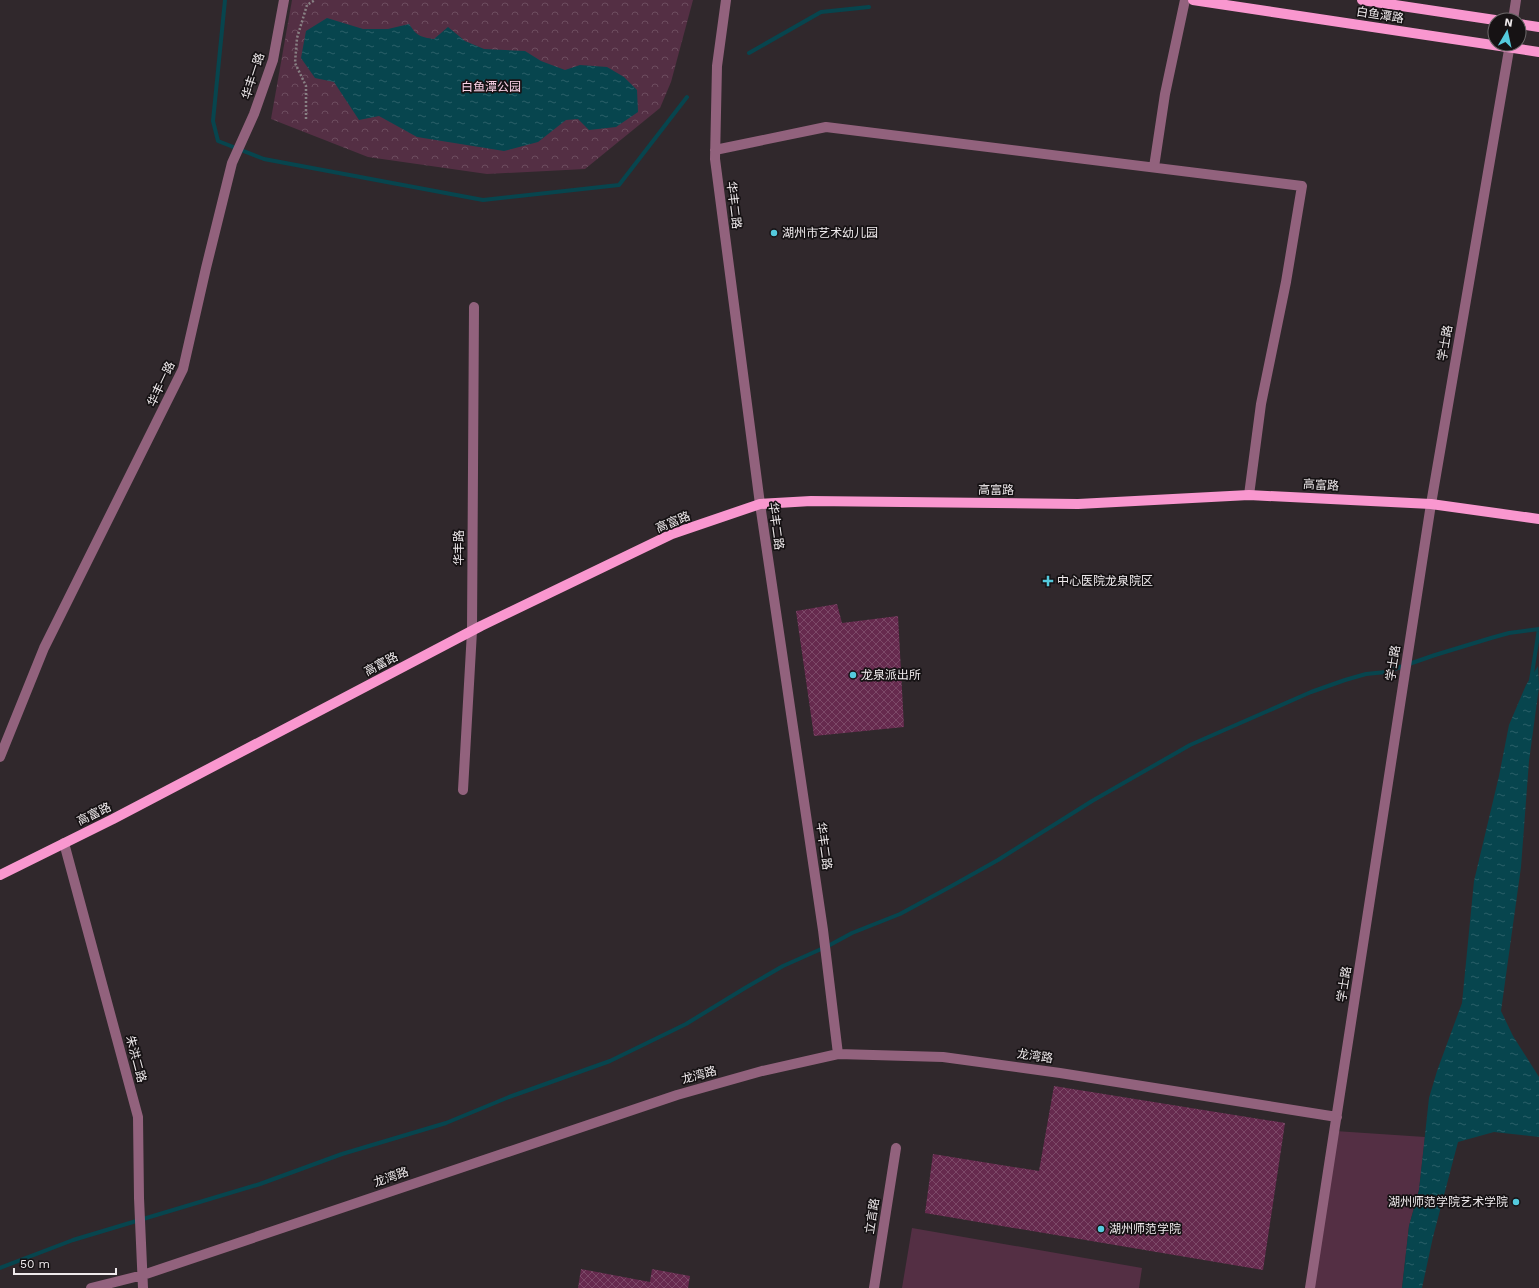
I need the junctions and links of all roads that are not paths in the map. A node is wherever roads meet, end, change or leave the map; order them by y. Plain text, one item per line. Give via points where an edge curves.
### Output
1 (284, 0) edge
2 (726, 0) edge
3 (1185, 0) edge
4 (1193, 0) edge
5 (1362, 0) edge
6 (1516, 0) edge
7 (1514, 12) edge
8 (1487, 19) edge
9 (1527, 25) edge
10 (1539, 27) edge
11 (1487, 43) edge
12 (1527, 50) edge
13 (1509, 52) edge
14 (1539, 52) edge
15 (715, 150) junction
16 (1154, 167) junction
17 (474, 306) dead end
18 (1250, 495) junction
19 (760, 504) junction
20 (1431, 504) junction
21 (1539, 519) edge
22 (472, 631) junction
23 (0, 757) edge
24 (463, 790) dead end
25 (64, 843) junction
26 (0, 875) edge
27 (838, 1054) junction
28 (1337, 1118) junction
29 (896, 1148) dead end
30 (143, 1275) junction
31 (91, 1288) edge
32 (144, 1288) edge
33 (874, 1288) edge
34 (1310, 1288) edge

1 - 23 street, 华丰一路 via 273,60 254,114 232,163 183,369 44,648
2 - 15 street, 华丰二路 via 717,66
3 - 16 street via 1165,94
4 - 11 main road, 白鱼潭路
5 - 8 main road, 白鱼潭路
6 - 7 street
9 - 10 main road
12 - 14 main road, 白鱼潭路
13 - 20 street, 学士路
15 - 16 street via 826,127
15 - 19 street, 华丰二路
16 - 18 street via 1302,186 1286,282 1261,404
17 - 22 street, 华丰路
18 - 19 main road, 高富路 via 1078,504 811,501
18 - 20 main road, 高富路
19 - 22 main road, 高富路 via 672,534
19 - 27 street, 华丰二路 via 823,930
20 - 21 main road, 高富路
20 - 28 street, 学士路
22 - 24 street, 华丰路
22 - 25 main road, 高富路
25 - 26 main road, 高富路
25 - 30 street, 朱洪二路 via 138,1117
27 - 28 street, 龙湾路 via 943,1057 1060,1073
27 - 30 street, 龙湾路 via 762,1071 677,1095
28 - 34 street, 学士路
29 - 33 street, 立言路
30 - 31 street, 龙湾路
30 - 32 street, 朱洪二路

